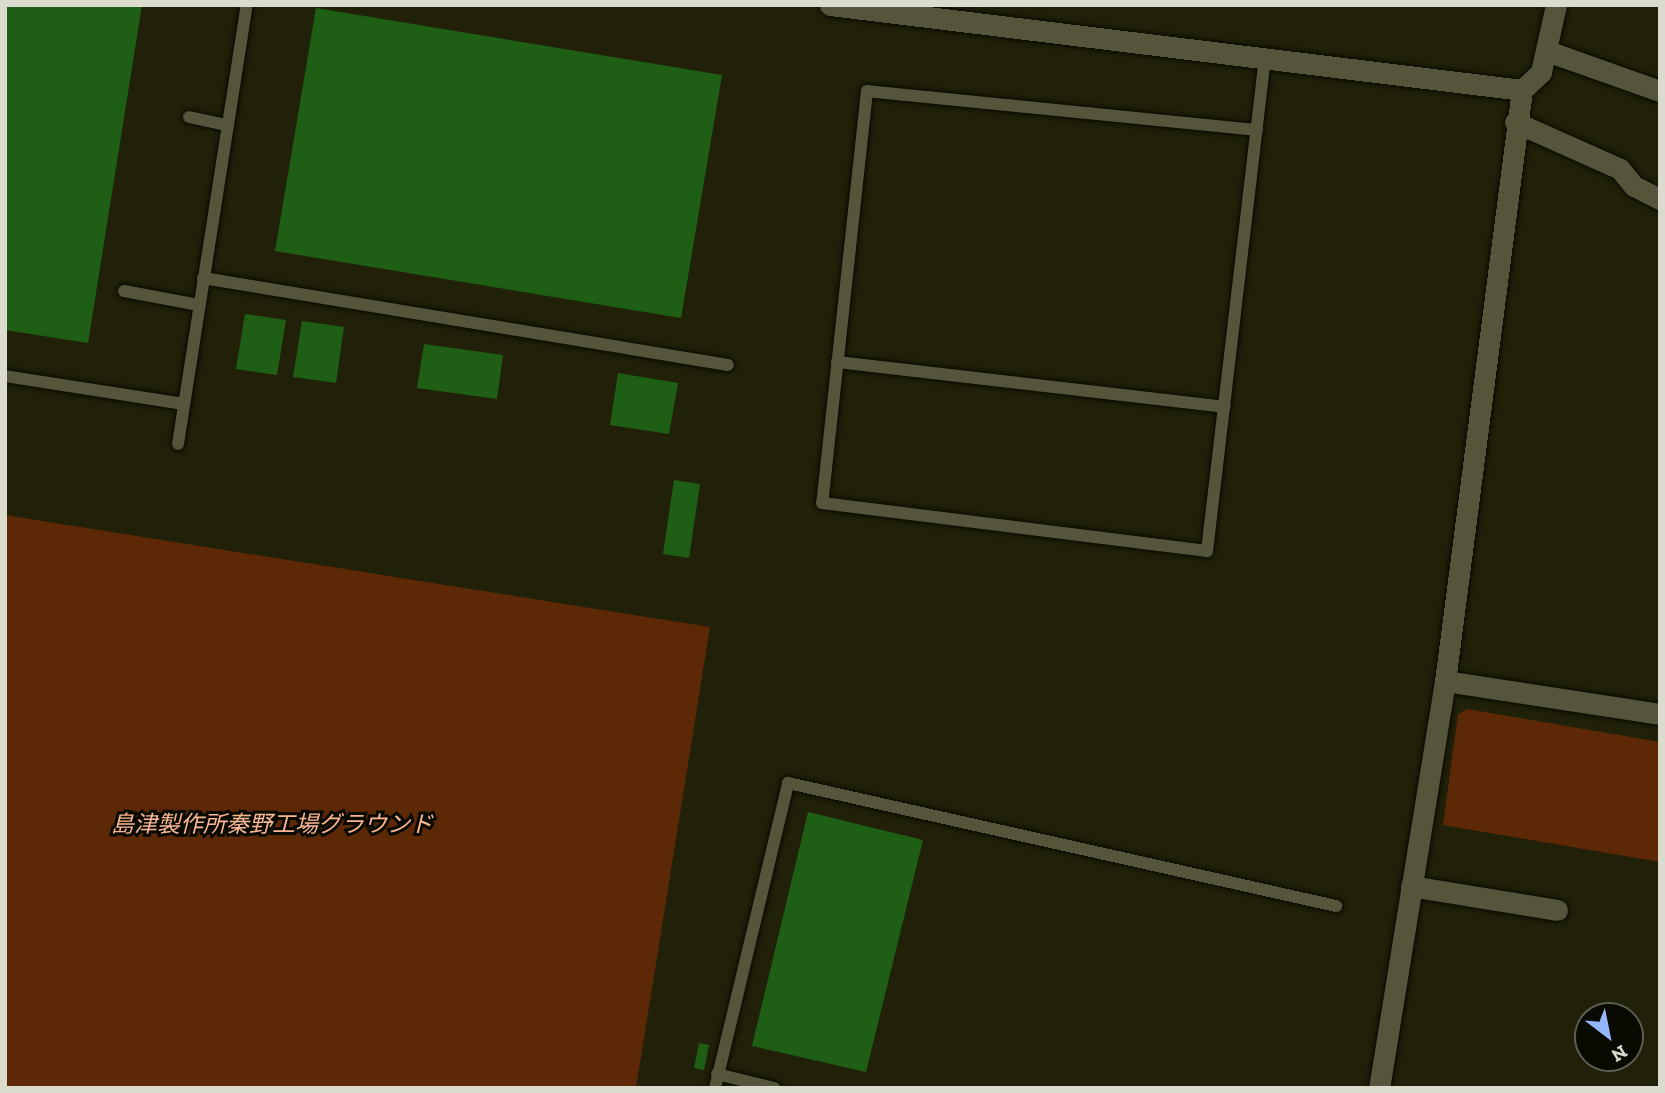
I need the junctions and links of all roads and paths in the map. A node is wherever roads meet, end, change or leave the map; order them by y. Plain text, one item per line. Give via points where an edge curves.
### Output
1 (247, 5) edge
2 (830, 5) edge
3 (1556, 5) edge
4 (1547, 51) junction
5 (1265, 60) junction
6 (1521, 90) junction
7 (1660, 91) edge
8 (189, 117) dead end
9 (1515, 122) junction
10 (228, 125) junction
11 (1257, 130) junction
12 (1660, 200) edge
13 (203, 278) junction
14 (124, 291) dead end
15 (198, 305) junction
16 (837, 362) junction
17 (728, 365) dead end
18 (5, 376) edge
19 (183, 404) junction
20 (1224, 407) junction
21 (178, 444) dead end
22 (1445, 681) junction
23 (1660, 714) edge
24 (1411, 886) junction
25 (1336, 906) dead end
26 (1557, 910) dead end
27 (717, 1074) junction
28 (715, 1088) edge
29 (774, 1088) edge
30 (1379, 1088) edge

1 - 10 lane
2 - 5 street
3 - 4 street
4 - 6 street via 1541,72
4 - 7 street
5 - 6 street
5 - 11 lane
6 - 9 street
8 - 10 lane
9 - 12 street via 1620,169 1634,186
9 - 22 street
10 - 13 lane
11 - 16 lane via 867,91
11 - 20 lane
13 - 15 lane
13 - 17 lane
14 - 15 lane
15 - 19 lane
16 - 20 lane
16 - 20 lane via 822,503 1207,551
18 - 19 lane
19 - 21 lane
22 - 23 street
22 - 24 street
24 - 26 street
24 - 30 street
25 - 27 lane via 788,783
27 - 28 lane
27 - 29 lane

